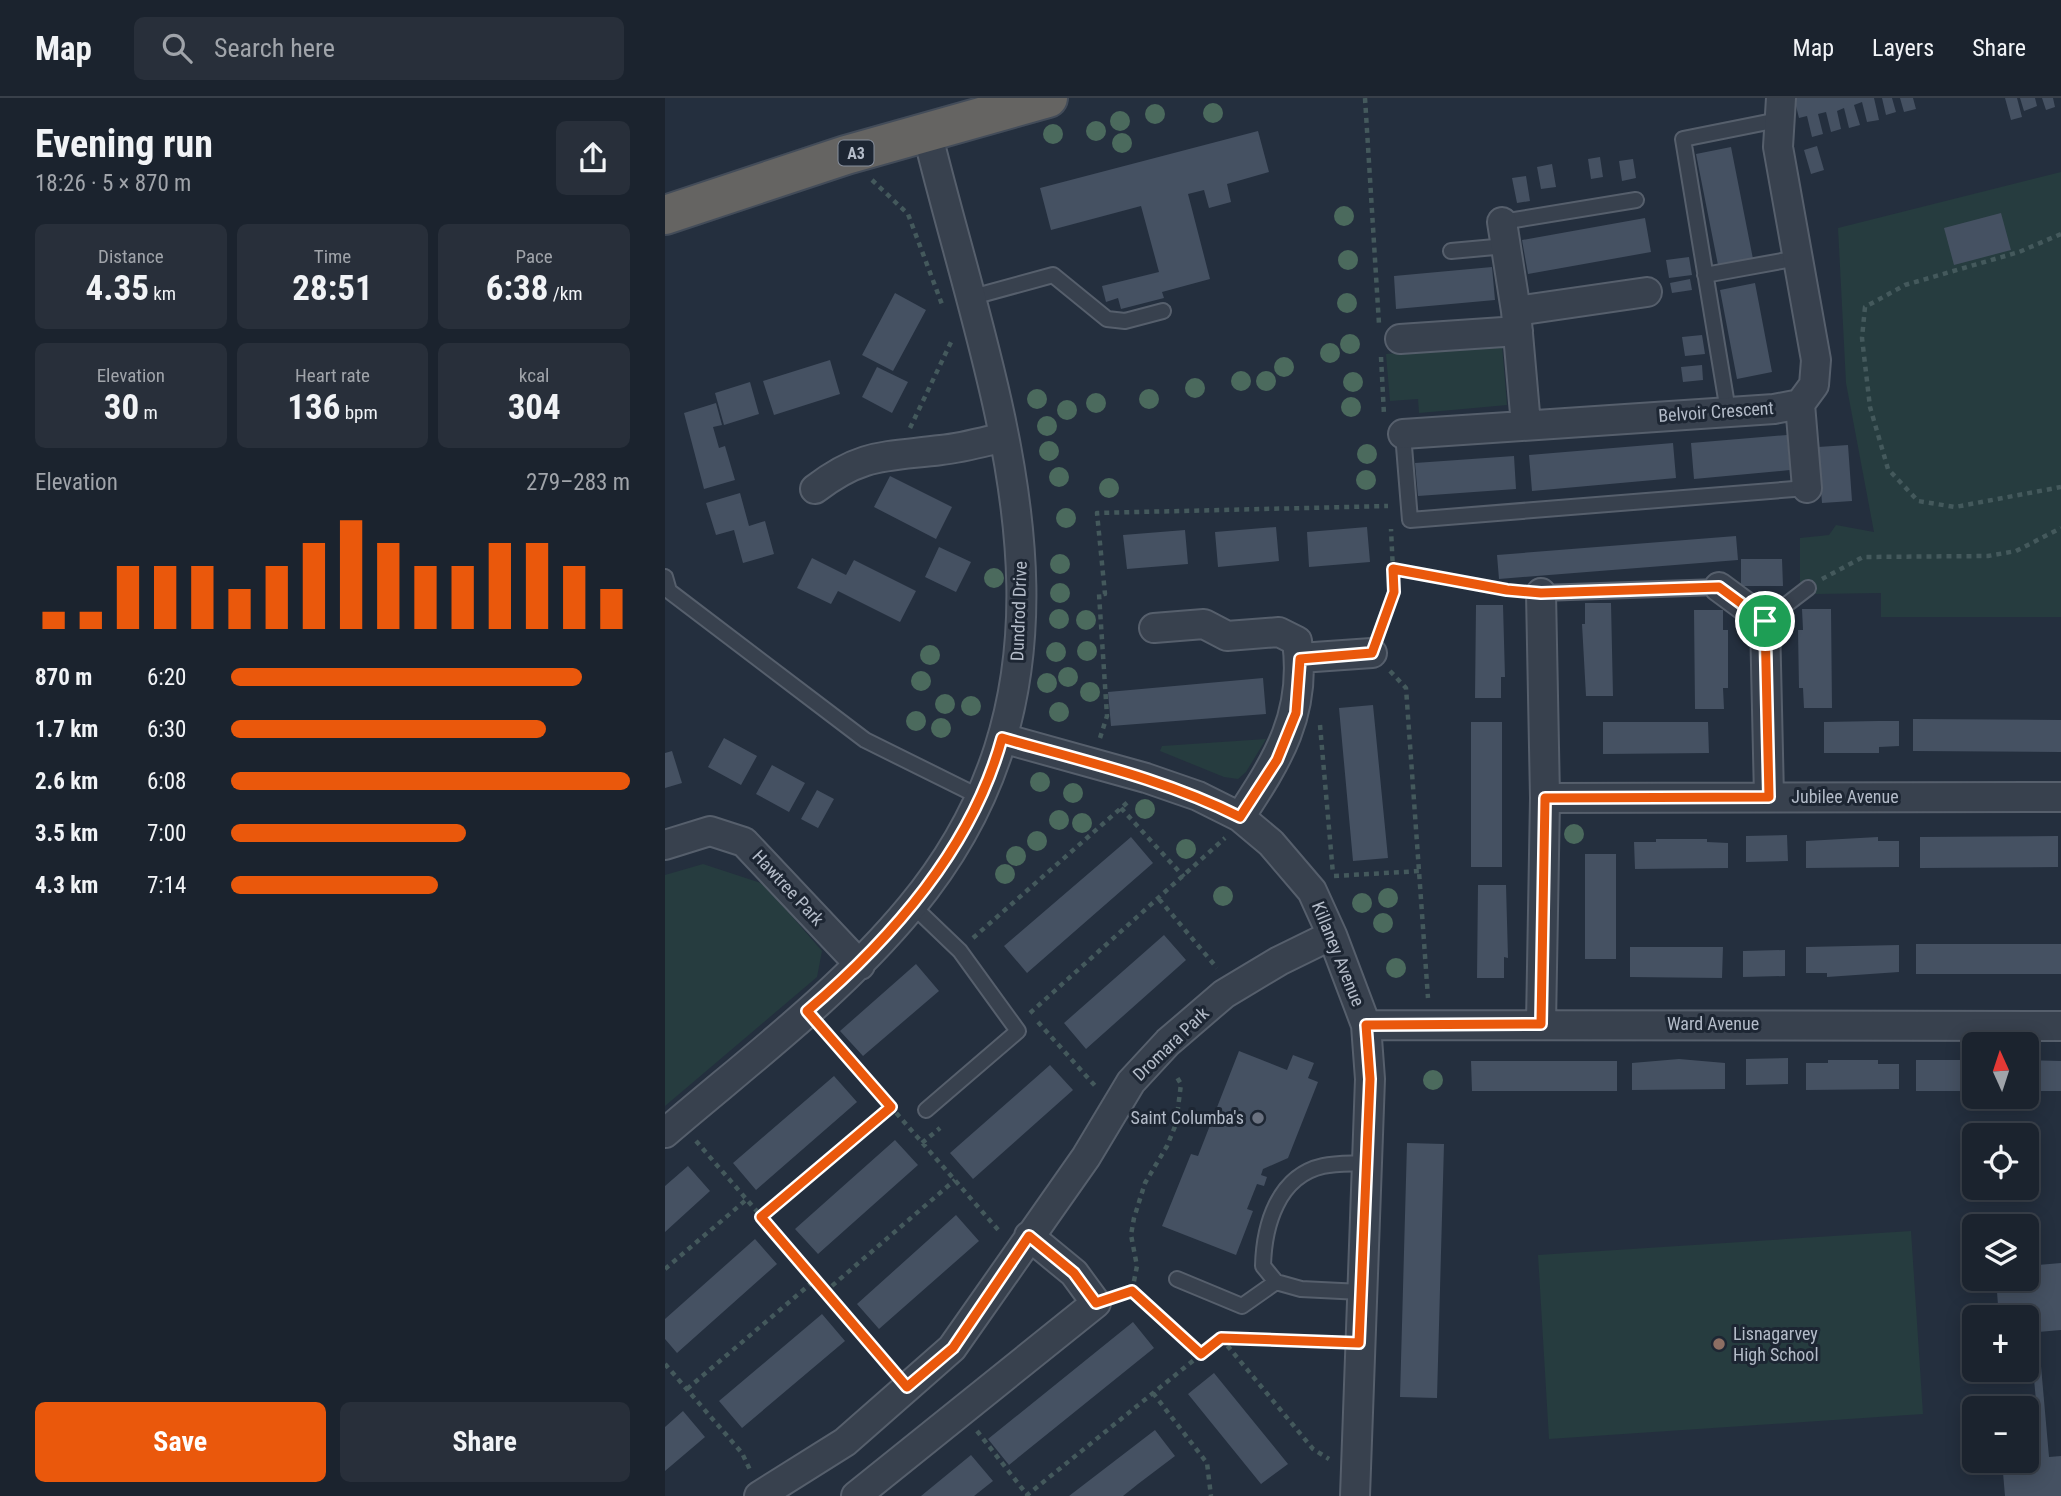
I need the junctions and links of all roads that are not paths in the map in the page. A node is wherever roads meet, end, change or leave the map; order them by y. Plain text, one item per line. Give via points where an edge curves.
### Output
1 (1048, 98) edge
2 (1779, 109) edge
3 (927, 132) junction
4 (1636, 200) dead end
5 (665, 215) edge
6 (1504, 234) junction
7 (1451, 251) dead end
8 (1798, 258) junction
9 (1706, 275) junction
10 (1647, 292) dead end
11 (969, 298) junction
12 (1164, 311) dead end
13 (1517, 321) junction
14 (1400, 339) dead end
15 (1800, 404) junction
16 (1728, 411) junction
17 (1526, 425) junction
18 (1403, 434) joint
19 (1004, 437) junction
20 (1807, 488) joint
21 (815, 489) dead end
22 (665, 577) edge
23 (1719, 587) joint
24 (1808, 588) road end
25 (1541, 593) joint
26 (1765, 621) junction
27 (1154, 628) dead end
28 (1372, 653) road end
29 (1300, 659) junction
30 (1002, 738) junction
31 (1769, 797) junction
32 (2061, 797) edge
33 (982, 798) junction
34 (1545, 798) junction
35 (1240, 817) junction
36 (665, 845) edge
37 (913, 906) junction
38 (1332, 935) junction
39 (860, 965) junction
40 (1541, 1024) junction
41 (1366, 1025) junction
42 (2061, 1026) edge
43 (926, 1110) dead end
44 (672, 1127) edge
45 (1367, 1163) junction
46 (1029, 1236) junction
47 (1177, 1279) dead end
48 (1276, 1282) junction
49 (1361, 1292) junction
50 (1355, 1487) edge
51 (762, 1495) edge
52 (856, 1496) edge

1 - 3 highway, A3
2 - 8 street via 1778,147
2 - 9 lane via 1683,139
3 - 5 highway, A3
3 - 11 street, Dundrod Drive
4 - 6 lane
6 - 7 lane
6 - 13 street
8 - 9 lane
8 - 15 street via 1816,360 1814,385
9 - 16 lane
10 - 13 street
11 - 12 lane via 1053,275 1107,319 1125,321
11 - 19 street, Dundrod Drive
13 - 14 street
13 - 17 street
15 - 16 street, Belvoir Crescent
15 - 20 street
16 - 17 street, Belvoir Crescent
17 - 18 street, Belvoir Crescent
18 - 20 lane via 1410,520
19 - 21 street via 843,467
19 - 30 street, Dundrod Drive via 1015,488 1023,569 1020,644
22 - 33 lane via 670,591 865,740
23 - 25 lane
23 - 26 street
24 - 26 lane
25 - 34 street
26 - 31 street
27 - 29 street via 1203,624 1227,636 1279,632 1297,641
28 - 29 street
29 - 35 street via 1296,713 1277,760
30 - 33 street, Dundrod Drive
30 - 35 street, Killaney Avenue via 1146,778
31 - 32 street, Jubilee Avenue
31 - 34 street, Jubilee Avenue
33 - 37 street, Dundrod Drive
34 - 40 street
35 - 38 street, Killaney Avenue via 1323,883
36 - 39 street, Hawtree Park via 710,831 744,842
37 - 39 street, Dundrod Drive
37 - 43 lane via 960,951 1019,1031
38 - 41 street, Killaney Avenue
38 - 46 street, Dromara Park via 1224,994 1160,1051 1131,1082 1086,1157
39 - 44 street, Dundrod Drive
40 - 41 street, Ward Avenue
40 - 42 street, Ward Avenue
41 - 45 street, Killaney Avenue via 1370,1079
45 - 48 lane via 1324,1166 1291,1181 1263,1240 1263,1266
45 - 49 street, Killaney Avenue
46 - 51 street, Dromara Park via 953,1348 845,1442
46 - 52 street via 1074,1273 1096,1303
47 - 48 lane via 1242,1306
48 - 49 lane via 1301,1289
49 - 50 street, Killaney Avenue

